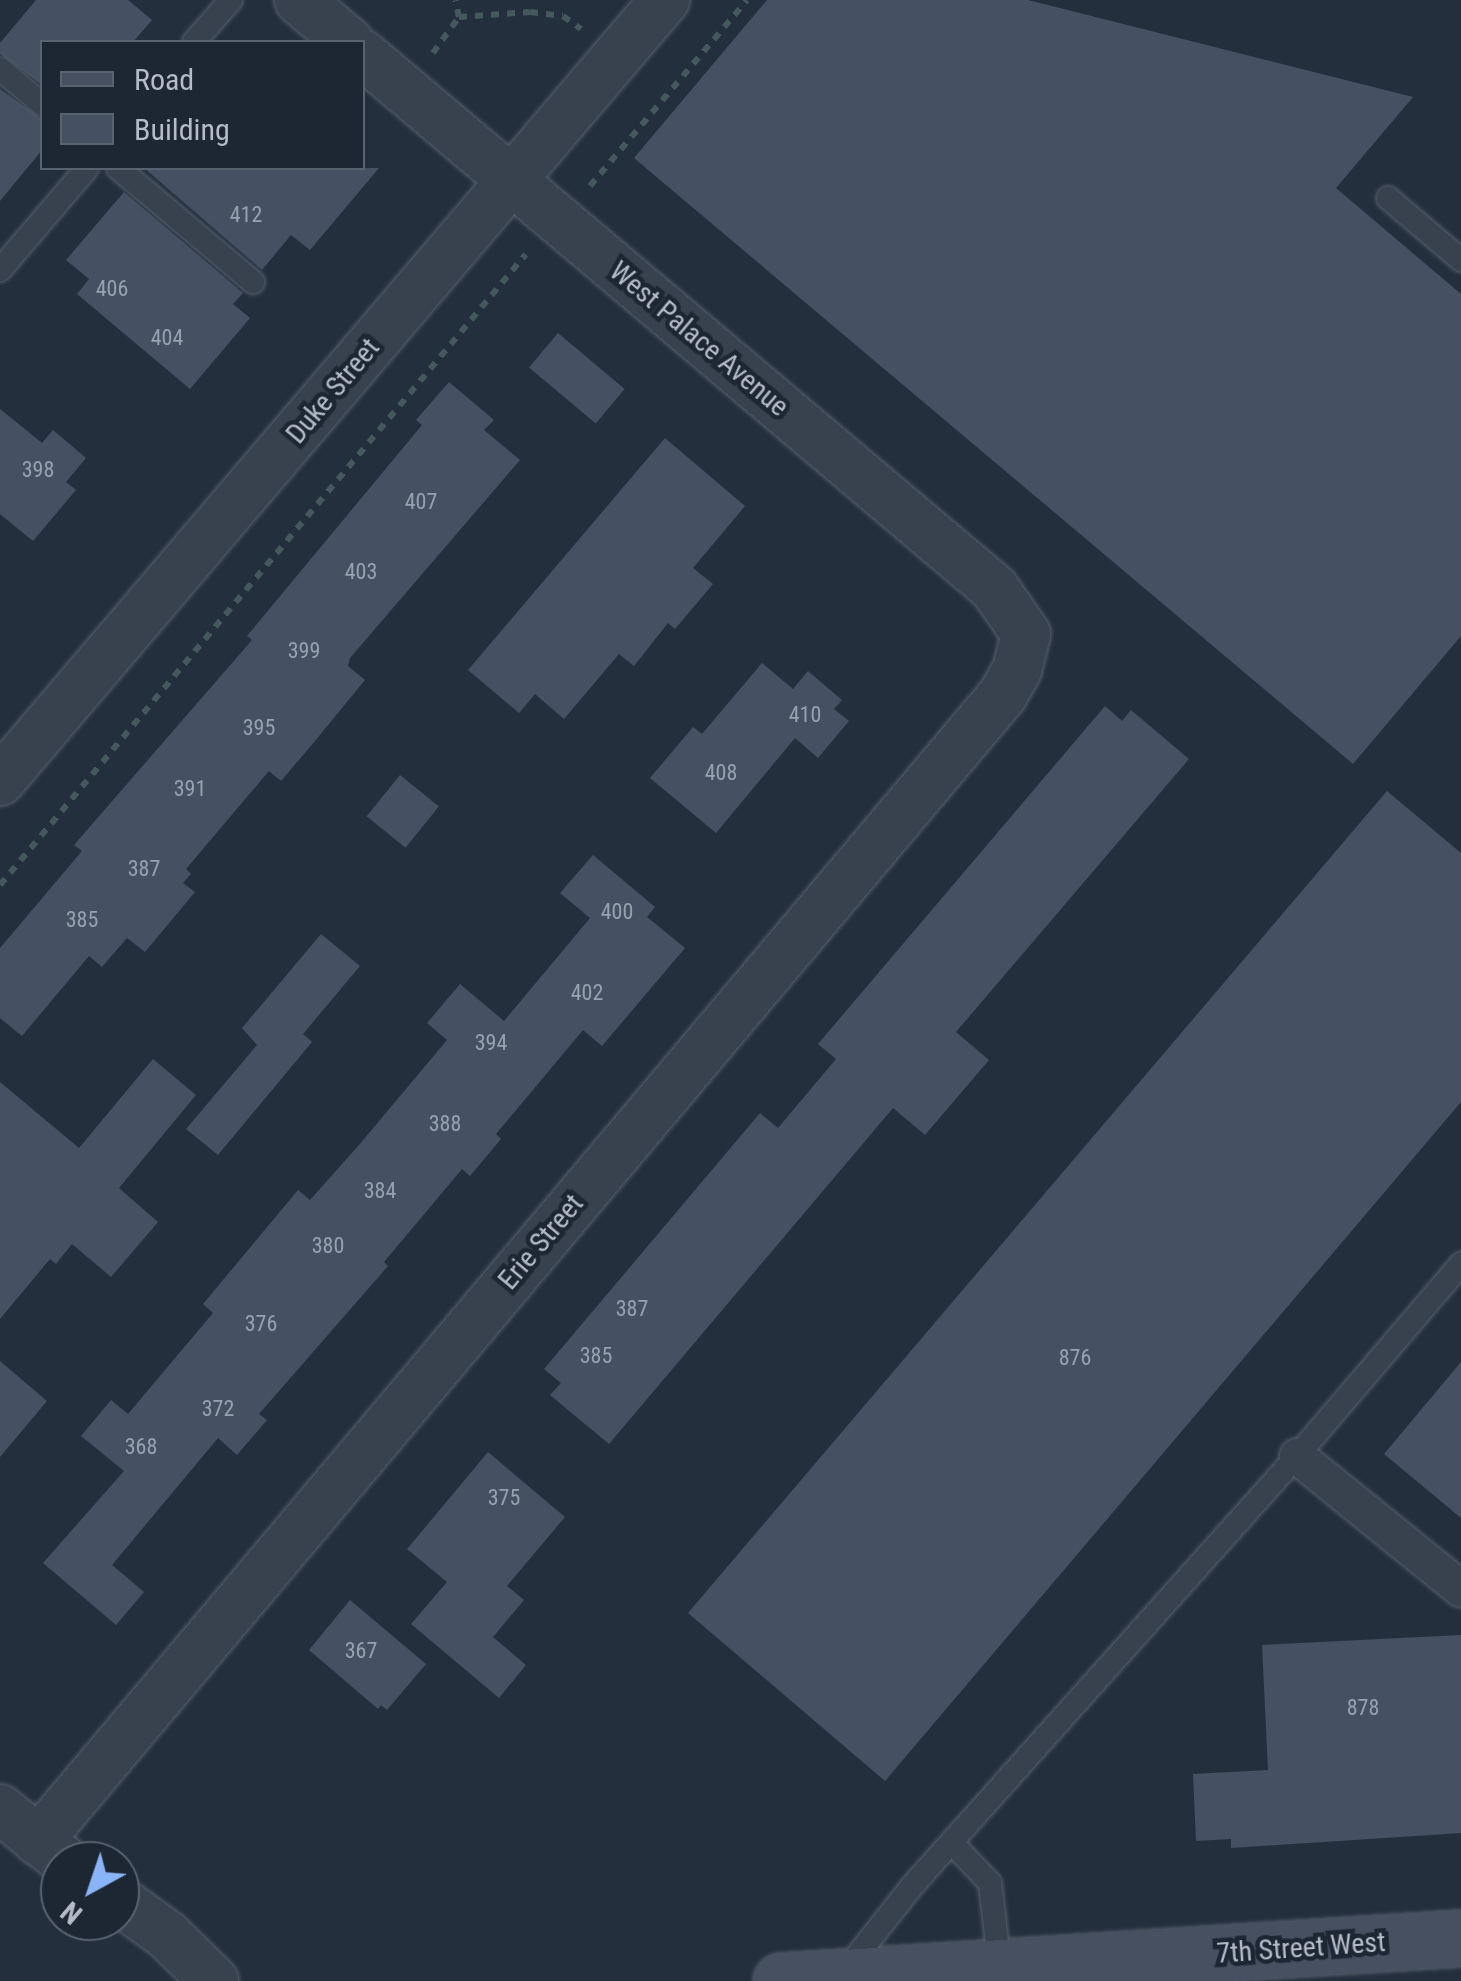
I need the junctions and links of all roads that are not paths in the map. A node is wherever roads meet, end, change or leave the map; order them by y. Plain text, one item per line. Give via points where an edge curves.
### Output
1 (231, 0) edge
2 (300, 0) edge
3 (666, 0) edge
4 (196, 40) edge
5 (347, 40) edge
6 (365, 57) edge
7 (0, 68) edge
8 (40, 102) edge
9 (86, 170) edge
10 (120, 170) edge
11 (513, 180) junction
12 (1388, 198) dead end
13 (1461, 260) edge
14 (0, 270) edge
15 (254, 282) dead end
16 (1026, 634) joint
17 (0, 781) edge
18 (1461, 1264) edge
19 (1303, 1449) junction
20 (1461, 1572) edge
21 (1461, 1589) edge
22 (0, 1809) edge
23 (40, 1841) edge
24 (60, 1841) edge
25 (953, 1844) junction
26 (140, 1915) edge
27 (1461, 1938) edge
28 (1000, 1968) junction
29 (838, 1979) edge
30 (214, 1981) edge
31 (781, 1981) edge

1 - 4 lane
2 - 5 street
3 - 11 street, Duke Street
6 - 11 street, West Palace Avenue
7 - 8 lane
9 - 14 lane
10 - 15 lane
11 - 16 street, West Palace Avenue via 994,588
11 - 17 street, Duke Street
12 - 13 lane
16 - 24 street, Erie Street via 1002,696
18 - 19 lane
19 - 20 lane
19 - 21 street
19 - 25 lane
22 - 23 street
25 - 28 lane via 990,1883
25 - 29 lane
26 - 30 street
27 - 28 main road, 7th Street West
28 - 29 main road, 7th Street West
29 - 31 main road, 7th Street West

